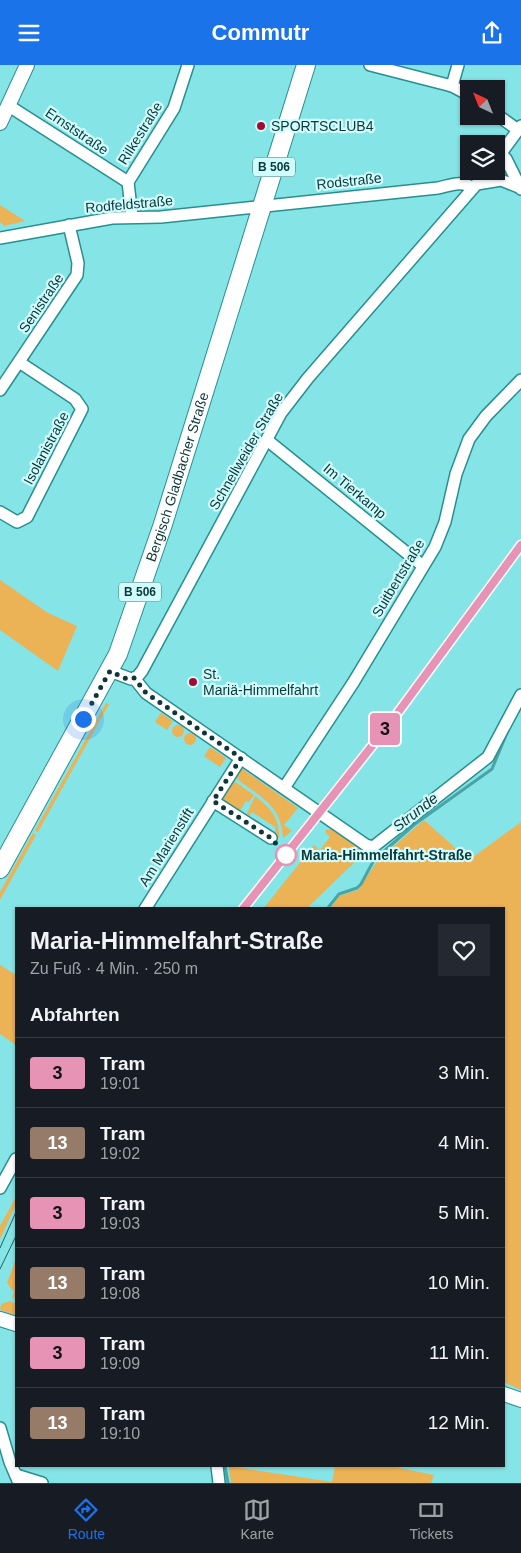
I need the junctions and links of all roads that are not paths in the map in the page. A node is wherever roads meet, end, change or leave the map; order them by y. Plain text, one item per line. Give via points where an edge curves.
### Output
1 (26, 65) edge
2 (188, 65) edge
3 (306, 65) edge
4 (370, 65) edge
5 (458, 65) edge
6 (452, 85) junction
7 (460, 90) edge
8 (9, 105) junction
9 (505, 119) edge
10 (0, 123) edge
11 (520, 128) edge
12 (505, 148) edge
13 (505, 159) edge
14 (480, 180) edge
15 (128, 182) junction
16 (475, 186) junction
17 (438, 188) junction
18 (521, 188) edge
19 (463, 201) junction
20 (262, 206) junction
21 (132, 217) junction
22 (69, 225) junction
23 (0, 238) edge
24 (19, 362) junction
25 (521, 380) edge
26 (0, 390) edge
27 (267, 440) junction
28 (0, 512) edge
29 (423, 567) junction
30 (110, 671) junction
31 (134, 678) junction
32 (521, 695) edge
33 (516, 713) edge
34 (241, 758) junction
35 (284, 788) junction
36 (213, 801) junction
37 (271, 838) dead end
38 (0, 869) edge
39 (146, 907) edge
40 (15, 1161) edge
41 (0, 1188) edge
42 (0, 1319) edge
43 (15, 1324) edge
44 (505, 1394) edge
45 (521, 1400) edge
46 (0, 1428) edge
47 (217, 1467) edge
48 (16, 1476) edge
49 (40, 1483) edge
50 (219, 1483) edge

1 - 8 street
2 - 15 street, Rilkestraße via 174,108
3 - 20 main road, Bergisch Gladbacher Straße / B 506
4 - 6 street
5 - 6 street
6 - 7 street
8 - 10 street
8 - 15 street, Ernststraße
9 - 11 street
11 - 12 street
13 - 18 street
14 - 16 street, Schnellweider Straße
15 - 21 street, Rilkestraße
16 - 17 street, Rodstraße via 464,183
16 - 18 street, Rodstraße via 501,180
16 - 19 street, Schnellweider Straße
17 - 19 street
17 - 20 street, Rodstraße
19 - 27 street, Schnellweider Straße via 308,378
20 - 21 street, Rodfeldstraße
20 - 30 main road, Bergisch Gladbacher Straße / B 506 via 163,524
21 - 22 street, Rodfeldstraße
22 - 23 street, Rodfeldstraße
22 - 24 street, Senistraße via 78,275
24 - 26 street, Senistraße
24 - 28 street, Isolanistraße via 75,399 82,409 27,517 17,522
25 - 29 street, Suitbertstraße via 469,439 440,535
27 - 29 street, Im Tierkamp
27 - 31 street, Schnellweider Straße via 142,671
29 - 35 street, Suitbertstraße via 353,683
30 - 31 street via 127,679
30 - 38 main road, Bergisch Gladbacher Straße / B 506
31 - 34 street via 146,693
32 - 33 street
33 - 35 street via 481,764 373,847
34 - 35 street
34 - 36 street, Am Marienstift
36 - 37 street
36 - 39 street, Am Marienstift
40 - 41 street
42 - 43 street
44 - 45 street
46 - 48 street
47 - 50 street
48 - 49 street

